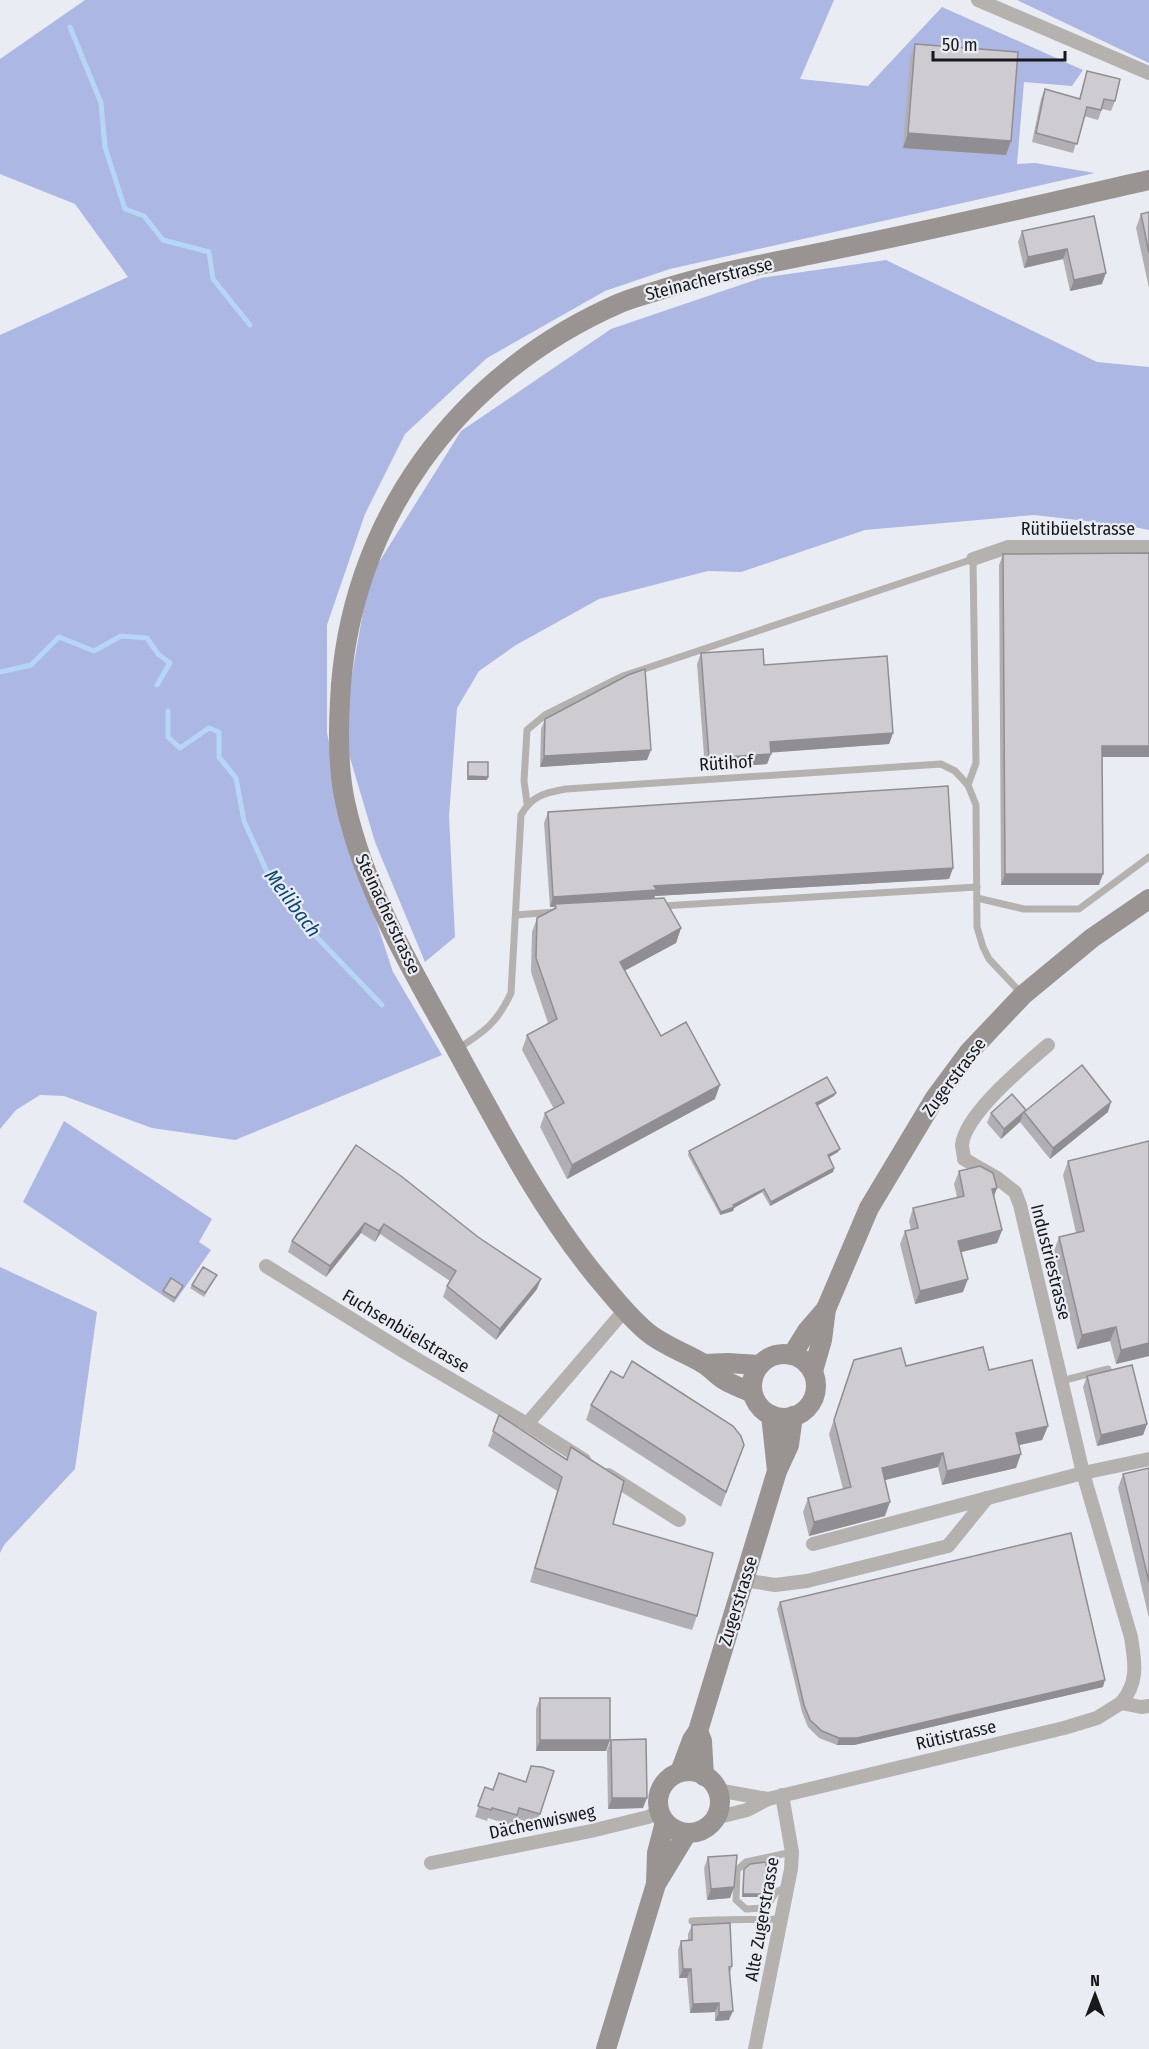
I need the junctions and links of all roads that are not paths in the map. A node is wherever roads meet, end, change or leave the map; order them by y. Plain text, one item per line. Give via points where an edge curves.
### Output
1 (978, 0) edge
2 (1149, 73) edge
3 (1149, 180) edge
4 (1149, 547) edge
5 (973, 559) junction
6 (968, 785) junction
7 (527, 803) junction
8 (1149, 857) edge
9 (977, 887) junction
10 (977, 898) junction
11 (1149, 899) edge
12 (655, 906) edge
13 (561, 912) edge
14 (516, 915) junction
15 (1023, 995) junction
16 (1048, 1045) dead end
17 (457, 1050) junction
18 (266, 1266) dead end
19 (826, 1309) junction
20 (624, 1311) junction
21 (792, 1355) junction
22 (704, 1364) junction
23 (759, 1365) junction
24 (1108, 1369) edge
25 (813, 1371) junction
26 (1061, 1381) junction
27 (753, 1393) junction
28 (771, 1415) junction
29 (793, 1416) junction
30 (527, 1424) junction
31 (1149, 1459) edge
32 (777, 1471) junction
33 (1083, 1473) junction
34 (987, 1498) junction
35 (679, 1520) dead end
36 (813, 1544) dead end
37 (744, 1580) junction
38 (1121, 1703) junction
39 (1149, 1706) edge
40 (698, 1731) junction
41 (680, 1772) junction
42 (711, 1783) junction
43 (775, 1797) junction
44 (662, 1817) junction
45 (715, 1818) junction
46 (687, 1833) junction
47 (792, 1852) junction
48 (430, 1863) dead end
49 (656, 1884) junction
50 (789, 1886) junction
51 (782, 1918) junction
52 (692, 1921) dead end
53 (606, 2049) edge
54 (755, 2049) edge

1 - 2 street
3 - 17 street, Steinacherstrasse via 703,277 625,301 567,329 532,352 499,376 447,427 404,487 359,587 341,673 340,756 344,800 356,848 405,953
4 - 5 street, Rütibüelstrasse via 1008,546
5 - 6 lane via 976,763
5 - 7 lane via 623,676 545,715 527,730
6 - 7 lane, Rütihof via 955,771 941,764 566,789 543,794
6 - 9 lane via 976,804
7 - 14 lane via 521,815
8 - 10 lane via 1079,909 1024,909
9 - 10 lane
9 - 12 lane
10 - 15 lane via 977,927 983,947 989,959
11 - 15 street, Zugerstrasse via 1092,938
13 - 14 lane
14 - 17 lane via 512,993 488,1029
15 - 19 street, Zugerstrasse via 969,1052 915,1130 869,1209
16 - 26 street, Industriestrasse via 983,1106 962,1145 964,1159 1015,1192
17 - 20 street, Steinacherstrasse via 572,1246
18 - 30 street, Fuchsenbüelstrasse
19 - 21 street, Zugerstrasse
19 - 25 street, Zugerstrasse
20 - 22 street, Steinacherstrasse via 650,1336
20 - 30 street
21 - 23 street via 771,1356
21 - 25 street
22 - 23 street, Steinacherstrasse
22 - 27 street, Steinacherstrasse via 723,1380
23 - 27 street via 753,1378
24 - 26 lane
25 - 29 street via 814,1395 804,1410
26 - 33 street, Industriestrasse
27 - 28 street via 759,1406
28 - 29 street
28 - 32 street, Zugerstrasse
29 - 32 street, Zugerstrasse via 789,1445
30 - 35 street, Fuchsenbüelstrasse
31 - 33 street
32 - 37 street, Zugerstrasse
33 - 34 street
33 - 38 street, Industriestrasse via 1133,1648 1134,1679 1130,1693
34 - 36 street
34 - 37 street via 948,1545 807,1581 775,1585
37 - 40 street, Zugerstrasse
38 - 39 street
38 - 43 street, Rütistrasse via 1097,1718 1064,1728
40 - 41 street, Zugerstrasse
40 - 42 street, Zugerstrasse
41 - 42 street via 689,1771
41 - 44 street via 671,1776 659,1792
42 - 43 street, Rütistrasse
42 - 45 street via 719,1809
43 - 45 street, Rütistrasse via 747,1810
43 - 47 street, Alte Zugerstrasse
44 - 46 street via 673,1828
44 - 48 street, Dächenwisweg
44 - 49 street
45 - 46 street via 703,1829
46 - 49 street
47 - 50 street, Alte Zugerstrasse
47 - 50 lane via 746,1862 737,1870 736,1900 746,1909 766,1908 776,1892
49 - 53 street
50 - 51 street, Alte Zugerstrasse
51 - 52 lane
51 - 54 street, Alte Zugerstrasse

